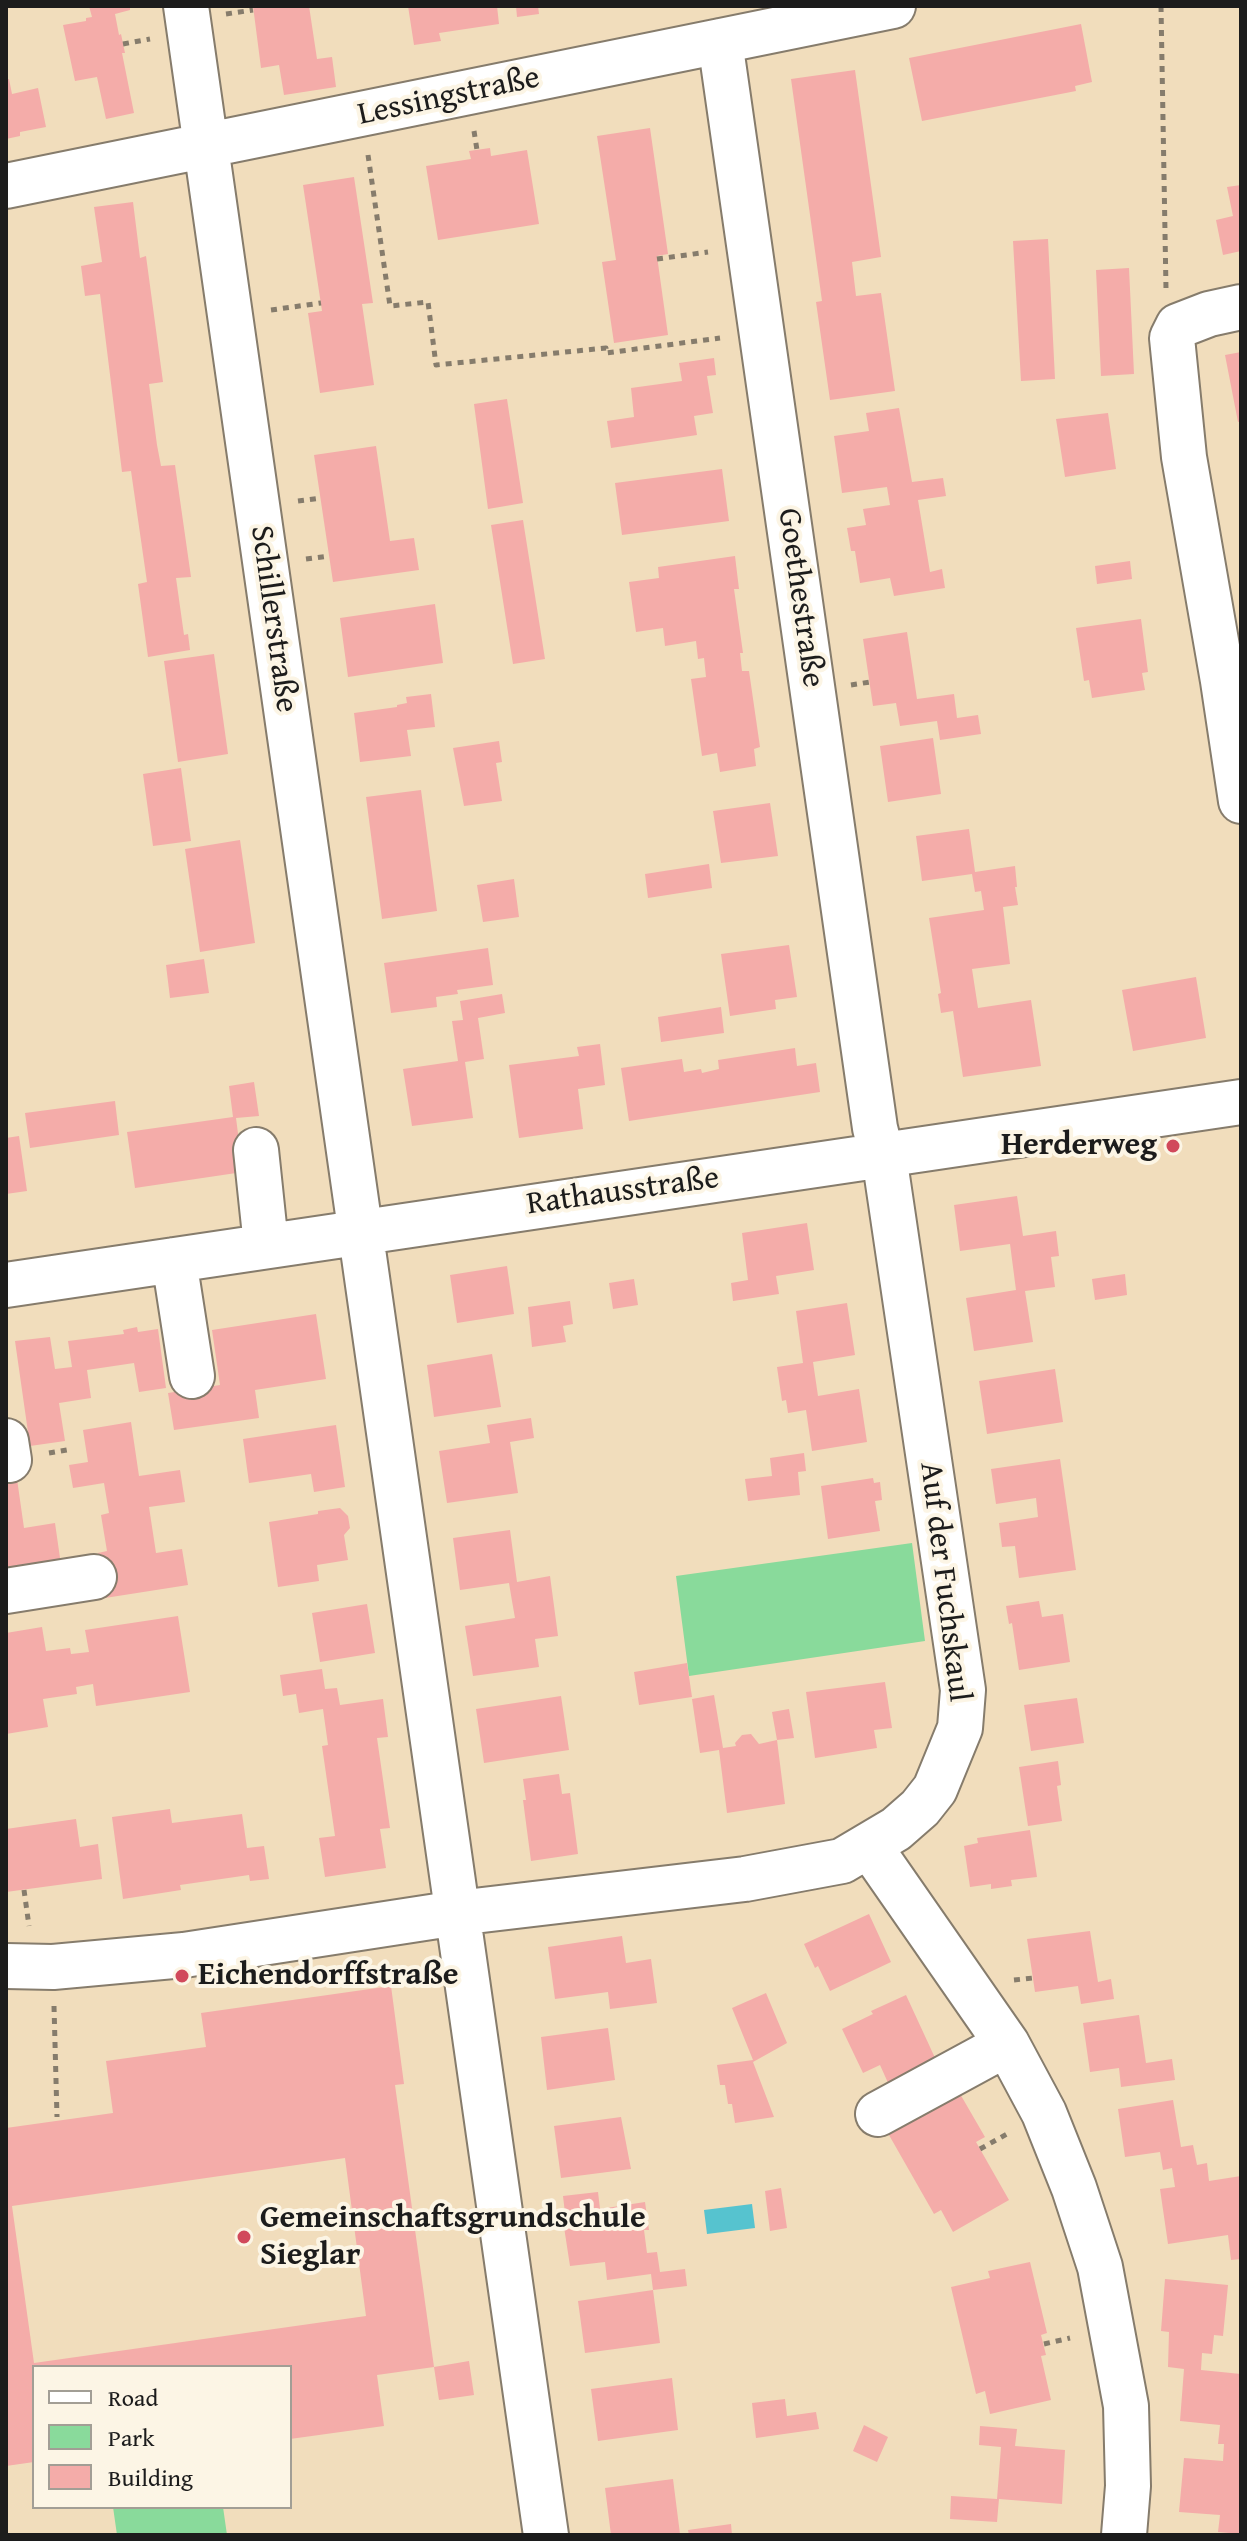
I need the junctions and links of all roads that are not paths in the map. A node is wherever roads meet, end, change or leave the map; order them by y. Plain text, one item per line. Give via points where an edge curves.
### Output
1 (186, 6) edge
2 (893, 6) edge
3 (720, 41) junction
4 (206, 147) junction
5 (6, 186) edge
6 (1241, 307) edge
7 (1232, 679) edge
8 (1241, 801) edge
9 (1241, 1102) edge
10 (256, 1150) dead end
11 (883, 1154) junction
12 (359, 1232) junction
13 (266, 1245) junction
14 (174, 1260) junction
15 (6, 1285) edge
16 (192, 1376) dead end
17 (94, 1577) dead end
18 (6, 1591) edge
19 (870, 1847) junction
20 (457, 1913) junction
21 (6, 1966) edge
22 (1007, 2044) junction
23 (878, 2114) dead end
24 (546, 2535) edge
25 (1124, 2535) edge

1 - 4 street, Schillerstraße
2 - 3 street, Lessingstraße
3 - 4 street, Lessingstraße
3 - 11 street, Goethestraße via 875,1128
4 - 5 street, Lessingstraße
4 - 12 street, Schillerstraße
6 - 7 street via 1178,326 1172,338 1184,457
7 - 8 street
9 - 11 street, Rathausstraße
10 - 13 street
11 - 12 street, Rathausstraße
11 - 19 street, Auf der Fuchskaul via 963,1690 960,1728 935,1789
12 - 13 street, Rathausstraße
12 - 20 street
13 - 14 street, Rathausstraße
14 - 15 street, Rathausstraße
14 - 16 street
17 - 18 street
19 - 20 street, Auf der Fuchskaul via 842,1861 745,1879
19 - 22 street
20 - 21 street, Auf der Fuchskaul via 184,1955
20 - 24 street
22 - 23 street
22 - 25 street via 1044,2113 1100,2267 1126,2406

